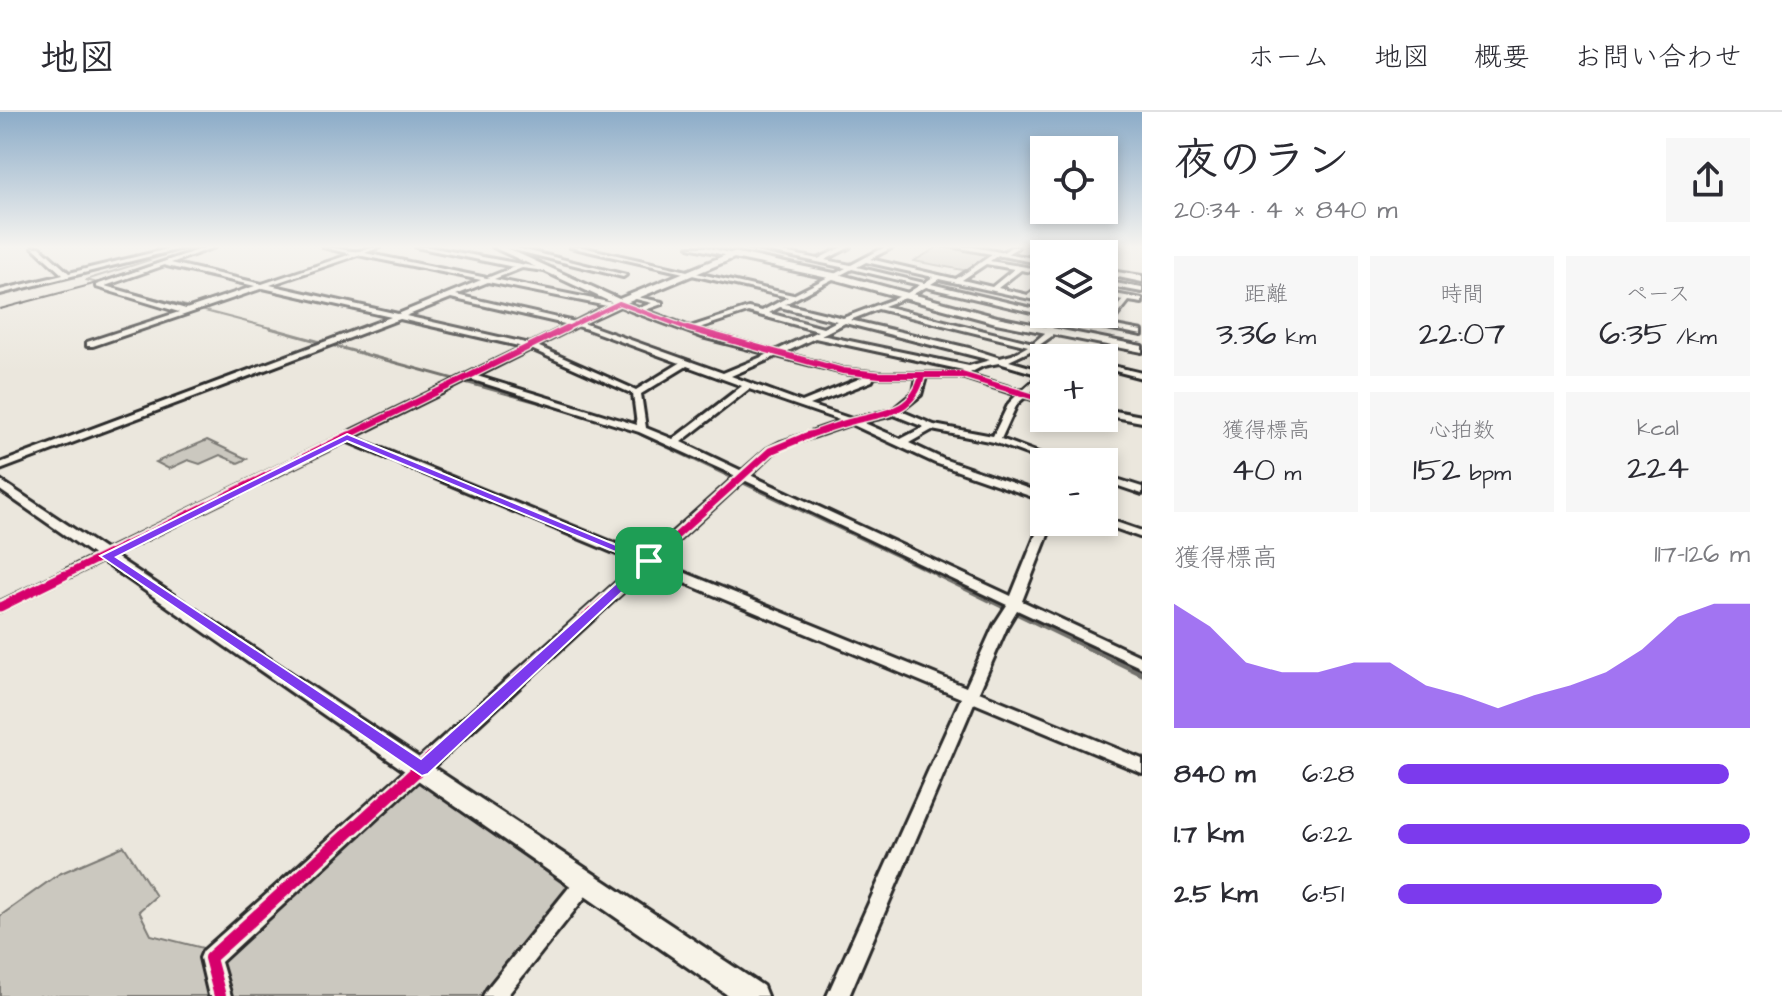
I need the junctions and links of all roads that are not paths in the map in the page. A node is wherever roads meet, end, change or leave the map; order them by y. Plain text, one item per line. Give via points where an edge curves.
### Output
1 (99, 288) edge
2 (255, 288) edge
3 (272, 288) edge
4 (469, 288) edge
5 (533, 288) edge
6 (585, 288) edge
7 (655, 288) edge
8 (757, 288) edge
9 (811, 288) edge
10 (878, 288) edge
11 (919, 288) edge
12 (938, 288) edge
13 (990, 288) edge
14 (993, 289) joint
15 (451, 296) junction
16 (906, 296) junction
17 (1118, 296) edge
18 (634, 297) junction
19 (795, 297) junction
20 (1029, 297) edge
21 (1128, 298) junction
22 (1142, 301) edge
23 (618, 304) junction
24 (780, 305) junction
25 (878, 307) junction
26 (1030, 310) edge
27 (1118, 310) edge
28 (187, 311) junction
29 (636, 311) junction
30 (763, 313) junction
31 (398, 317) junction
32 (843, 322) junction
33 (579, 324) junction
34 (1116, 328) edge
35 (687, 330) junction
36 (1048, 330) junction
37 (825, 331) junction
38 (1142, 333) edge
39 (815, 336) junction
40 (90, 344) dead end
41 (1035, 344) edge
42 (1030, 345) edge
43 (533, 347) junction
44 (1030, 347) edge
45 (1142, 349) edge
46 (775, 354) junction
47 (996, 359) junction
48 (687, 362) junction
49 (1030, 370) edge
50 (1118, 370) edge
51 (966, 372) junction
52 (871, 375) junction
53 (724, 376) junction
54 (922, 376) junction
55 (1142, 376) edge
56 (472, 377) junction
57 (748, 385) junction
58 (1030, 391) edge
59 (637, 393) junction
60 (1021, 395) junction
61 (1030, 397) edge
62 (802, 405) junction
63 (895, 412) junction
64 (1118, 415) edge
65 (1142, 419) edge
66 (849, 422) junction
67 (931, 427) junction
68 (642, 430) junction
69 (347, 438) junction
70 (996, 440) junction
71 (674, 443) junction
72 (901, 443) junction
73 (1030, 452) edge
74 (0, 467) edge
75 (743, 476) junction
76 (1118, 483) edge
77 (0, 485) edge
78 (1142, 491) edge
79 (1030, 493) edge
80 (1118, 526) edge
81 (1142, 535) edge
82 (1041, 536) edge
83 (106, 556) junction
84 (649, 561) junction
85 (1014, 605) junction
86 (0, 607) edge
87 (1142, 663) edge
88 (971, 695) junction
89 (1142, 766) edge
90 (422, 769) junction
91 (586, 881) junction
92 (220, 996) edge
93 (494, 996) edge
94 (753, 996) edge
95 (838, 996) edge

1 - 28 street
2 - 28 street
3 - 31 street
4 - 15 street
5 - 23 street
6 - 23 main road
7 - 18 main road
8 - 19 street
9 - 19 street
10 - 16 main road
11 - 16 street
12 - 26 street
13 - 14 street
14 - 20 street
15 - 31 street
15 - 33 street
16 - 25 street
16 - 36 main road
17 - 21 street
18 - 23 main road
18 - 29 street via 660,303
19 - 24 street
21 - 22 street
21 - 27 street
23 - 29 street
23 - 33 street
24 - 30 street
24 - 32 street
25 - 32 street
25 - 42 street
28 - 40 street
29 - 35 street
30 - 35 street via 748,310
30 - 37 street
31 - 43 street
31 - 74 street
32 - 37 street
32 - 47 street
33 - 43 street
33 - 48 street
34 - 38 street
35 - 46 street
36 - 41 street
36 - 45 main road
37 - 39 street
39 - 46 street
39 - 51 street
43 - 56 street
43 - 59 street
44 - 47 street
46 - 52 street
46 - 53 street
47 - 49 street
47 - 51 street
48 - 53 street
48 - 59 street
50 - 55 street
51 - 54 street
51 - 60 street
52 - 54 street
52 - 62 street via 858,386
53 - 57 street
54 - 63 street via 918,393
56 - 68 street
56 - 69 street
57 - 62 street
57 - 71 street
58 - 60 street
59 - 68 street
60 - 61 street
60 - 70 street
62 - 66 street
63 - 66 street
63 - 67 street
64 - 65 street
66 - 72 street
66 - 75 street via 770,451
67 - 70 street
67 - 72 street
68 - 71 street
69 - 83 street
69 - 84 street
70 - 73 street
71 - 75 street
72 - 79 street
75 - 84 street
75 - 85 street
76 - 78 street
77 - 83 street
80 - 81 street
82 - 85 street
83 - 86 street
83 - 90 street
84 - 88 street
84 - 90 street
85 - 87 street
85 - 88 street
88 - 89 street
88 - 95 street
90 - 91 street
90 - 92 street via 210,958
91 - 93 street
91 - 94 street

